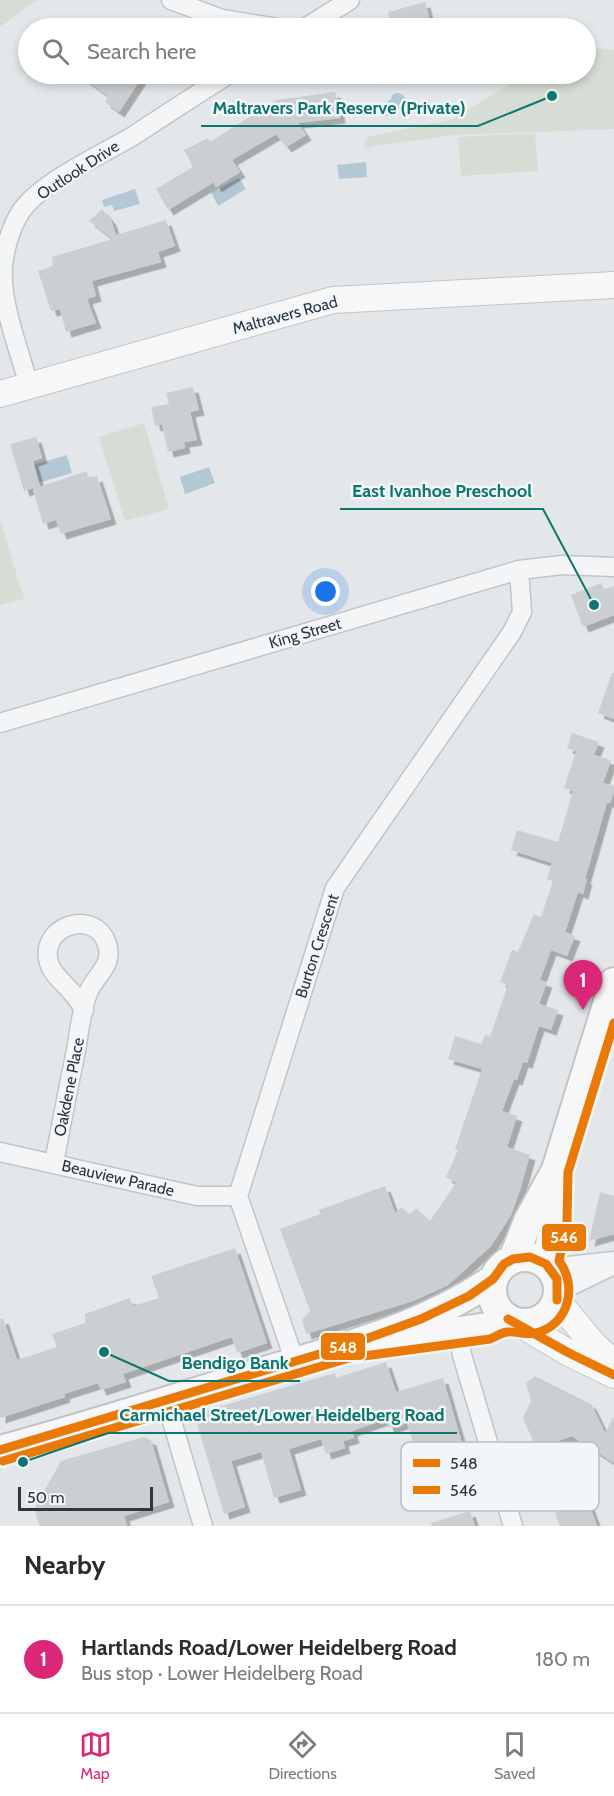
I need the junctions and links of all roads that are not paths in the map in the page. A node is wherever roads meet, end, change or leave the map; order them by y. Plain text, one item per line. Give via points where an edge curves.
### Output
1 (171, 0) edge
2 (350, 0) edge
3 (212, 18) edge
4 (321, 18) edge
5 (213, 84) edge
6 (614, 285) edge
7 (29, 386) junction
8 (0, 394) edge
9 (614, 567) edge
10 (519, 570) junction
11 (0, 723) edge
12 (614, 982) edge
13 (84, 1010) junction
14 (0, 1152) edge
15 (54, 1163) junction
16 (556, 1170) junction
17 (238, 1196) junction
18 (614, 1263) edge
19 (503, 1269) junction
20 (553, 1281) junction
21 (513, 1321) junction
22 (458, 1331) junction
23 (346, 1346) junction
24 (295, 1362) junction
25 (614, 1363) edge
26 (614, 1375) edge
27 (166, 1401) junction
28 (488, 1442) edge
29 (0, 1450) edge
30 (509, 1511) edge
31 (203, 1526) edge
32 (513, 1526) edge

1 - 3 street
2 - 4 street
5 - 7 street, Outlook Drive via 41,191 20,212 3,265 3,285
6 - 7 street, Maltravers Road via 333,300
7 - 8 street, Maltravers Road
9 - 10 street, King Street via 562,565
10 - 11 street, King Street
10 - 17 street, Burton Crescent via 522,612 512,632 335,888
12 - 16 main road
13 - 13 street, Oakdene Place via 56,976 47,956 57,932 76,923 100,932 109,951 108,961 88,992
13 - 15 street, Oakdene Place
14 - 15 street, Beauview Parade
15 - 17 street, Beauview Parade via 197,1196
16 - 19 main road
16 - 20 main road
17 - 24 street
18 - 20 street
18 - 20 street
19 - 20 main road via 530,1257
19 - 21 main road via 491,1290 499,1311
19 - 23 main road via 469,1296 421,1319
20 - 21 main road via 548,1314 534,1322
20 - 25 street via 593,1344
21 - 22 main road
21 - 26 street
22 - 23 main road
22 - 28 street
23 - 24 main road
24 - 27 main road
27 - 29 main road
27 - 31 street
30 - 32 street

